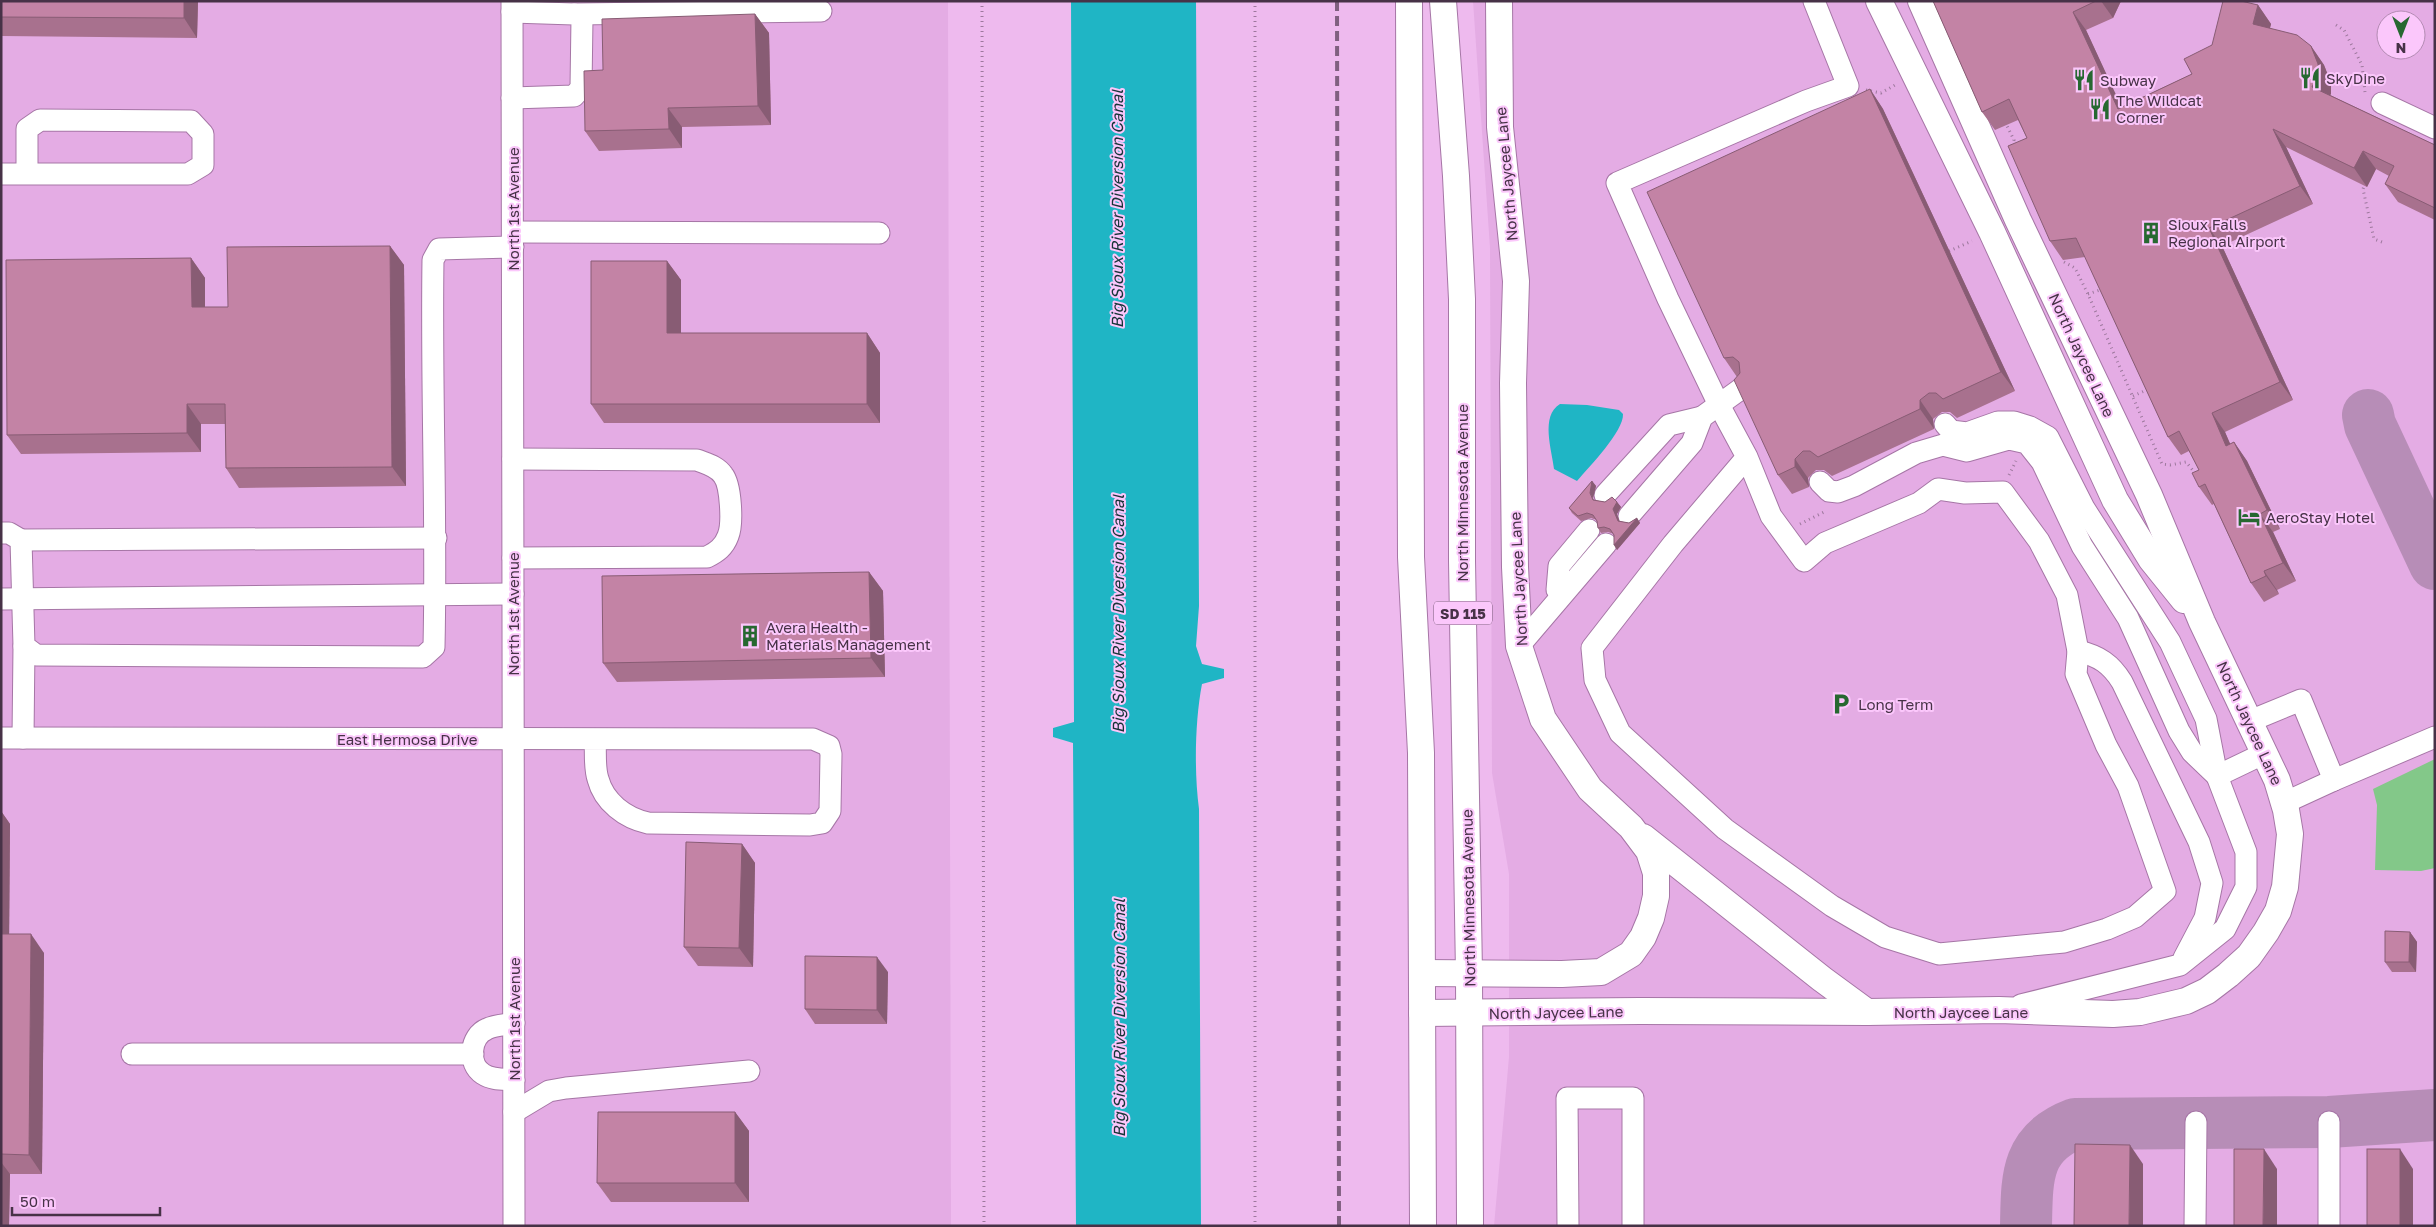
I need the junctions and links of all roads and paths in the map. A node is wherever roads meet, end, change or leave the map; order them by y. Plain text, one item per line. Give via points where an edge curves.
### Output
1 (982, 1) edge
2 (1255, 1) edge
3 (1409, 1) edge
4 (1443, 1) edge
5 (1499, 1) edge
6 (1814, 1) edge
7 (1879, 1) edge
8 (1921, 1) edge
9 (512, 7) edge
10 (821, 11) dead end
11 (574, 14) junction
12 (2336, 25) dead end
13 (1898, 83) dead end
14 (1848, 86) junction
15 (512, 98) junction
16 (2373, 100) joint
17 (2001, 113) edge
18 (2435, 128) edge
19 (2012, 148) edge
20 (1, 174) edge
21 (27, 174) junction
22 (2367, 177) dead end
23 (879, 234) dead end
24 (1980, 237) dead end
25 (513, 240) junction
26 (2382, 242) dead end
27 (1949, 251) dead end
28 (2057, 259) edge
29 (2104, 289) edge
30 (2088, 294) junction
31 (1742, 388) edge
32 (2150, 388) edge
33 (2133, 396) junction
34 (1710, 411) junction
35 (1945, 424) dead end
36 (1747, 457) junction
37 (513, 459) junction
38 (2198, 481) edge
39 (1820, 482) dead end
40 (1617, 506) edge
41 (1, 532) edge
42 (436, 538) junction
43 (22, 540) junction
44 (513, 558) junction
45 (513, 594) junction
46 (435, 595) junction
47 (1555, 598) junction
48 (1, 599) edge
49 (23, 600) junction
50 (2202, 622) junction
51 (24, 646) junction
52 (1519, 646) junction
53 (2078, 651) junction
54 (2250, 722) junction
55 (2435, 737) edge
56 (1, 738) edge
57 (23, 738) junction
58 (513, 739) junction
59 (595, 739) junction
60 (2265, 753) junction
61 (2217, 776) junction
62 (2334, 780) junction
63 (2284, 803) junction
64 (1631, 827) junction
65 (2180, 965) junction
66 (1422, 973) junction
67 (1469, 973) junction
68 (1999, 1010) junction
69 (1867, 1012) junction
70 (1422, 1013) junction
71 (1469, 1014) junction
72 (514, 1023) junction
73 (132, 1054) dead end
74 (473, 1054) junction
75 (749, 1071) dead end
76 (514, 1080) junction
77 (514, 1112) junction
78 (2196, 1122) dead end
79 (2329, 1122) dead end
80 (514, 1226) edge
81 (984, 1226) edge
82 (1255, 1226) edge
83 (1423, 1226) edge
84 (1470, 1226) edge
85 (1568, 1226) edge
86 (1633, 1226) edge
87 (2195, 1226) edge
88 (2329, 1226) edge

1 - 81 path
2 - 82 path
3 - 66 main road, SD 115 via 1411,557 1421,754
4 - 67 main road, North Minnesota Avenue / SD 115 via 1462,299 1462,561
5 - 52 main road, North Jaycee Lane via 1500,127 1516,281 1513,383
6 - 14 street
7 - 50 main road via 1992,232 2115,500 2151,559
8 - 50 main road, North Jaycee Lane via 2018,220 2149,495
9 - 11 street
9 - 15 street, North 1st Avenue
10 - 11 street
11 - 15 street via 582,18 581,88 574,96
12 - 16 path via 2344,30 2362,65
13 - 14 path via 1881,93
14 - 34 street via 1617,182 1668,299
15 - 25 street, North 1st Avenue
16 - 18 street
17 - 19 path via 2014,140
20 - 21 street
21 - 21 street via 188,174 203,165 203,134 191,122 40,120 27,129
22 - 26 path via 2363,189 2374,239
23 - 25 street
24 - 27 path
25 - 37 street, North 1st Avenue
25 - 42 street via 439,250 433,260
28 - 30 path via 2075,268
29 - 30 path
30 - 33 path
31 - 34 street
32 - 33 path
33 - 38 path via 2162,464 2186,462
34 - 36 street
34 - 40 street
35 - 61 street via 1951,431 1967,433 1998,422 2014,422 2048,438 2084,508 2170,642 2206,719
36 - 53 street via 1771,516 1804,561 1825,543 1919,503 1938,489 1965,493 2003,492 2039,541 2067,596
36 - 53 street via 1673,544 1592,648 1595,680 1620,733 1683,793 1725,829 1832,906 1877,933 1939,954 2047,945 2107,929 2135,917 2165,891 2128,786 2106,745 2076,674
37 - 44 street, North 1st Avenue
37 - 44 street via 697,460 712,465 728,483 730,519 729,535 720,550 707,557
39 - 61 street via 1829,491 1838,492 1916,452 1943,445 1967,451 1993,442 2027,443 2042,462 2082,546 2128,618 2179,731 2192,752
41 - 43 street
42 - 43 street
42 - 46 street
43 - 49 street
44 - 45 street, North 1st Avenue
45 - 46 street
45 - 58 street, North 1st Avenue
46 - 49 street
46 - 51 street via 434,647 422,657 36,655
47 - 47 street via 1594,534 1559,566
47 - 52 street
48 - 49 street
49 - 51 street
50 - 54 main road, North Jaycee Lane
51 - 57 street
52 - 64 main road, North Jaycee Lane via 1543,719 1590,789
53 - 65 street via 2094,655 2113,667 2200,842 2212,883 2205,918
54 - 60 main road, North Jaycee Lane
54 - 62 street via 2301,700
55 - 62 street
56 - 57 street, East Hermosa Drive
57 - 58 street, East Hermosa Drive
58 - 59 street, East Hermosa Drive
58 - 72 street, North 1st Avenue
59 - 59 street, East Hermosa Drive via 813,739 829,746 831,754 830,811 822,823 810,825 634,820 617,809 603,792 597,778
60 - 61 street
60 - 63 main road, North Jaycee Lane
61 - 65 street via 2246,852 2246,887 2225,929
62 - 63 street
63 - 68 main road, North Jaycee Lane via 2290,834 2289,862 2278,911 2249,956 2221,981 2186,1001 2140,1012
64 - 67 main road, North Jaycee Lane via 1649,851 1656,873 1656,896 1651,918 1631,954 1601,972
64 - 69 main road
65 - 68 street
66 - 67 main road, North Jaycee Lane
66 - 70 main road, SD 115
67 - 71 main road, North Minnesota Avenue / SD 115
68 - 69 main road, North Jaycee Lane
69 - 71 main road, North Jaycee Lane
70 - 71 main road, North Jaycee Lane
70 - 83 main road, SD 115
71 - 84 main road, North Minnesota Avenue / SD 115
72 - 74 street via 487,1028 477,1036
72 - 76 street, North 1st Avenue
73 - 74 street
74 - 76 street via 475,1068 483,1074
75 - 77 street via 549,1091
76 - 77 street, North 1st Avenue
77 - 80 street, North 1st Avenue
78 - 87 street
79 - 88 street
85 - 86 street via 1567,1098 1633,1098

